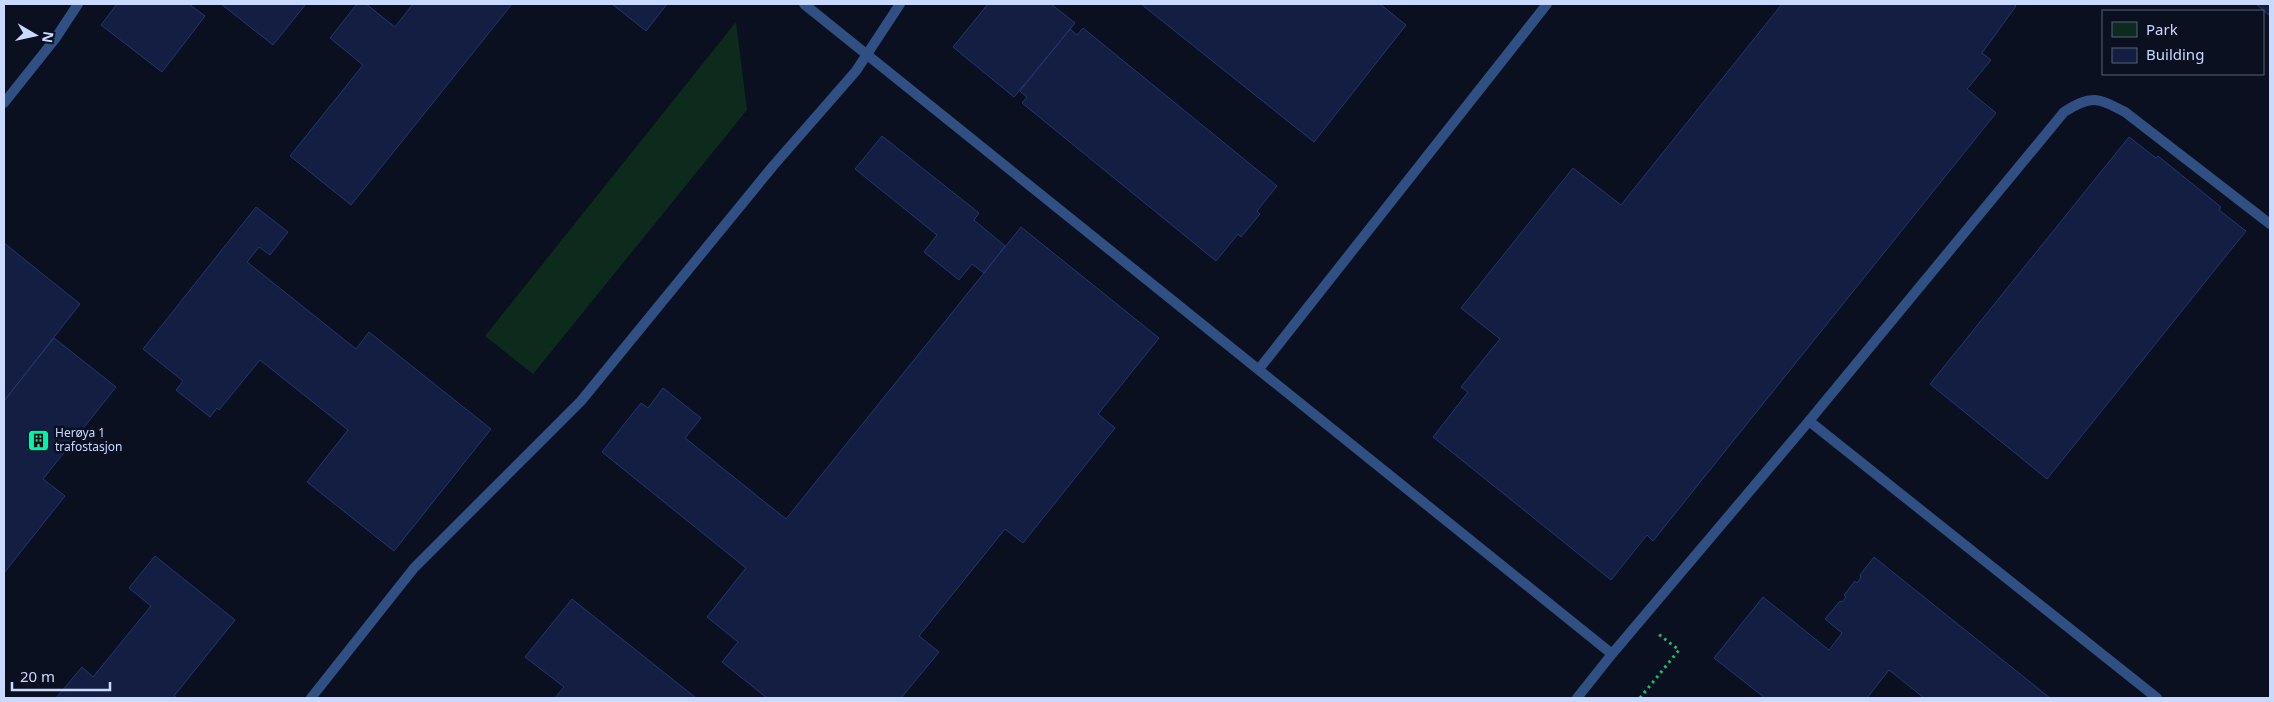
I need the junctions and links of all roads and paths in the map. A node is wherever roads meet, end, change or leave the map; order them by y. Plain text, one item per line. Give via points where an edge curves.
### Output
1 (78, 4) edge
2 (804, 4) edge
3 (900, 4) edge
4 (1547, 4) edge
5 (867, 55) junction
6 (4, 102) edge
7 (2270, 224) edge
8 (1259, 369) junction
9 (1809, 421) junction
10 (1640, 620) junction
11 (1612, 654) junction
12 (311, 698) edge
13 (1577, 698) edge
14 (1640, 698) edge
15 (2157, 698) edge

1 - 6 lane via 55,39
2 - 5 lane
3 - 5 lane
4 - 8 lane
5 - 8 lane
5 - 12 lane via 581,401 414,568
7 - 9 lane via 2125,112 2102,100 2082,101 2064,112
8 - 11 lane
9 - 10 lane
9 - 15 lane
10 - 11 lane
10 - 14 path via 1679,650
11 - 13 lane

